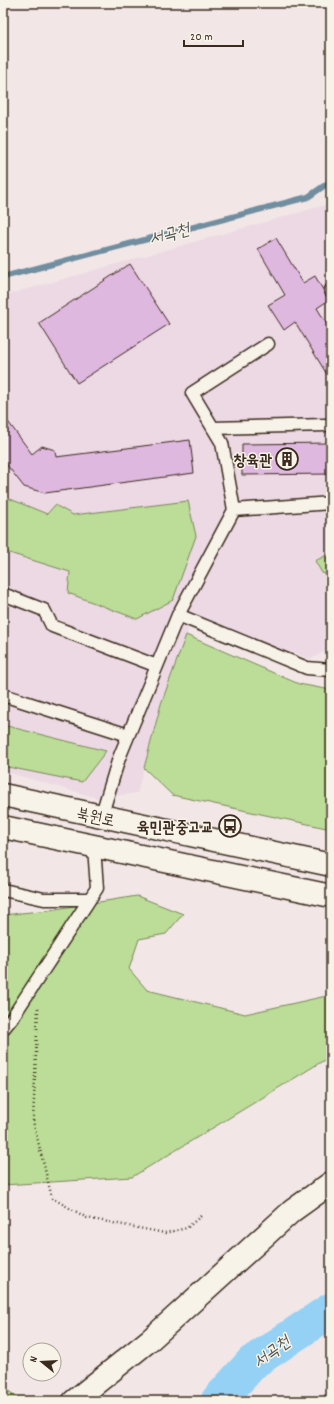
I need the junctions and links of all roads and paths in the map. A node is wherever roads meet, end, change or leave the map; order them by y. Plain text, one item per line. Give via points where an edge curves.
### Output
1 (268, 344) dead end
2 (326, 426) dead end
3 (213, 428) junction
4 (331, 503) edge
5 (234, 510) junction
6 (3, 594) edge
7 (178, 615) junction
8 (157, 666) junction
9 (331, 670) edge
10 (3, 695) edge
11 (128, 735) junction
12 (3, 796) edge
13 (101, 817) junction
14 (3, 827) edge
15 (94, 847) junction
16 (331, 865) edge
17 (3, 890) edge
18 (331, 896) edge
19 (89, 899) junction
20 (39, 976) junction
21 (3, 1029) edge
22 (331, 1183) edge
23 (202, 1215) dead end
24 (331, 1390) edge
25 (74, 1401) edge
26 (320, 1401) edge

1 - 3 lane via 192,393
2 - 3 lane
3 - 5 lane via 222,443
4 - 5 lane
5 - 7 lane
6 - 8 lane via 44,610 52,626
7 - 8 lane
7 - 9 lane via 307,668
8 - 11 lane
10 - 11 lane
11 - 13 lane
12 - 13 street, 북원로
13 - 15 street
13 - 16 street, 북원로
14 - 15 street, 북원로
15 - 18 street, 북원로
15 - 19 lane via 97,888
17 - 19 lane via 44,899
19 - 20 lane
20 - 21 lane
20 - 23 path via 33,1121 52,1198 87,1218 165,1233 187,1228
22 - 25 street via 292,1211 151,1338
24 - 26 path

